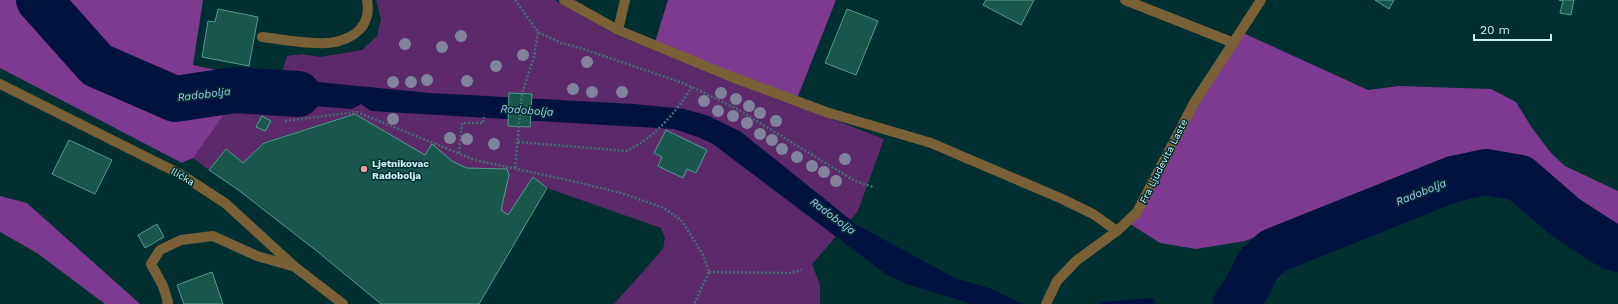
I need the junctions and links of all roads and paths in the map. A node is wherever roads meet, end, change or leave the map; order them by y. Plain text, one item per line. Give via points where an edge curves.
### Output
1 (367, 0) edge
2 (516, 0) edge
3 (564, 0) edge
4 (626, 0) edge
5 (1125, 0) edge
6 (1261, 0) edge
7 (618, 30) junction
8 (538, 32) junction
9 (262, 37) dead end
10 (1234, 43) junction
11 (0, 84) edge
12 (692, 87) junction
13 (484, 117) dead end
14 (285, 121) dead end
15 (518, 142) junction
16 (459, 153) junction
17 (515, 168) junction
18 (873, 187) dead end
19 (1117, 231) junction
20 (295, 266) junction
21 (802, 270) dead end
22 (709, 272) junction
23 (1046, 303) edge
24 (167, 304) edge
25 (343, 304) edge
26 (694, 304) edge

1 - 9 street via 367,19 362,28 339,42 315,43
2 - 8 path
3 - 7 street
4 - 7 street
5 - 10 street
6 - 10 street, Fra Ljudevita Laste
7 - 19 street via 826,112 931,143 1060,198 1093,214
8 - 12 path via 561,43
8 - 15 path via 534,57 522,93
10 - 19 street, Fra Ljudevita Laste via 1194,103 1137,212
11 - 20 street, Ilićka via 182,175 225,203
12 - 15 path via 679,107 659,129 641,145 626,152
12 - 18 path via 736,109 854,181
13 - 16 path via 483,123 462,123
14 - 16 path via 357,112
15 - 17 path
16 - 17 path via 475,160
17 - 22 path via 621,193 664,208 682,221 704,255
19 - 23 street, Fra Ljudevita Laste via 1076,261 1056,281
20 - 24 street via 257,256 213,236 181,240 160,250 151,264 162,286
20 - 25 street, Ilićka
21 - 22 path
22 - 26 path

